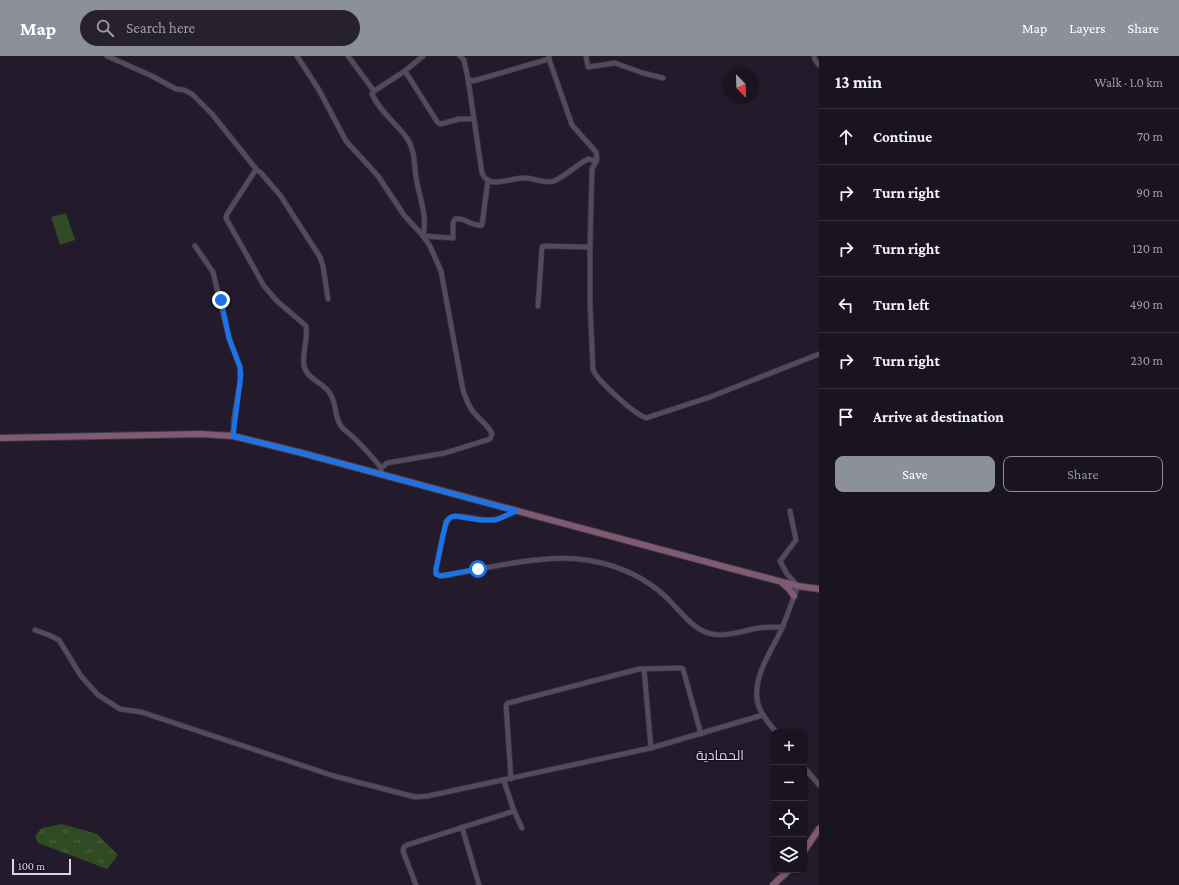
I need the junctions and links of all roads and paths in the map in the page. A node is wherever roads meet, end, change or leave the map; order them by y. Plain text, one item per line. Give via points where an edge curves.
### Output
1 (107, 56) edge
2 (297, 56) edge
3 (348, 56) edge
4 (423, 56) edge
5 (460, 56) edge
6 (586, 56) edge
7 (814, 56) edge
8 (549, 57) edge
9 (819, 65) edge
10 (405, 71) junction
11 (663, 78) dead end
12 (468, 79) junction
13 (374, 91) junction
14 (474, 119) junction
15 (596, 161) junction
16 (257, 170) junction
17 (488, 180) junction
18 (423, 236) junction
19 (195, 246) dead end
20 (590, 249) junction
21 (328, 299) dead end
22 (538, 306) dead end
23 (819, 354) edge
24 (233, 436) junction
25 (0, 438) edge
26 (381, 468) junction
27 (380, 475) junction
28 (516, 511) junction
29 (790, 511) dead end
30 (780, 581) junction
31 (798, 586) junction
32 (819, 588) edge
33 (794, 596) junction
34 (782, 627) junction
35 (35, 630) dead end
36 (644, 669) junction
37 (763, 715) junction
38 (774, 729) edge
39 (701, 734) junction
40 (651, 748) junction
41 (807, 771) edge
42 (511, 779) junction
43 (504, 781) junction
44 (819, 785) edge
45 (514, 811) junction
46 (462, 827) junction
47 (522, 828) dead end
48 (819, 829) edge
49 (807, 847) edge
50 (786, 873) edge
51 (416, 885) edge
52 (479, 885) edge
53 (773, 885) edge

1 - 16 street via 192,94 212,114
2 - 18 street via 319,90 346,141 378,176
3 - 13 street
4 - 10 street
5 - 12 street via 464,60
6 - 11 street via 588,67 615,63
7 - 9 street
8 - 12 street via 477,80
8 - 15 street via 572,125 596,152
10 - 13 street
10 - 14 street via 438,123
12 - 14 street
13 - 18 street via 372,94 377,105 411,147 424,214
14 - 17 street via 482,173
15 - 17 street via 588,159 560,178 547,182 528,178 494,182
15 - 20 street via 592,169
16 - 21 street via 280,195 320,257
16 - 26 street via 227,214 227,220 264,286 306,326 306,371 330,393 340,425
17 - 18 street via 482,225 474,225 460,218 455,219 453,223 453,238
18 - 26 street via 441,272 463,390 475,414 492,434 491,437 469,446 423,458 387,463
19 - 24 street via 213,272 229,338 240,367
20 - 22 street via 542,248
20 - 23 street via 593,370 598,378 642,417 649,418 710,397
24 - 25 main road via 201,434
24 - 27 main road
26 - 27 street
27 - 28 main road
28 - 30 main road
28 - 34 street via 496,520 459,516 448,519 436,574 440,576 546,559 571,558 593,561 625,570 643,579 705,632 721,635
29 - 31 street via 796,538 780,561
30 - 31 main road
30 - 33 main road
31 - 32 main road
31 - 33 street
33 - 34 street
34 - 37 street via 759,678 757,695
35 - 43 street via 60,640 90,687 120,709 141,712 334,776 415,797
36 - 39 street via 683,669
36 - 40 street
36 - 42 street via 508,703 506,705
37 - 38 street
37 - 39 street
39 - 40 street
40 - 42 street
41 - 44 street
42 - 43 street
43 - 45 street
45 - 46 street
45 - 47 street
46 - 51 street via 404,848
46 - 52 street
48 - 49 main road
50 - 53 main road

